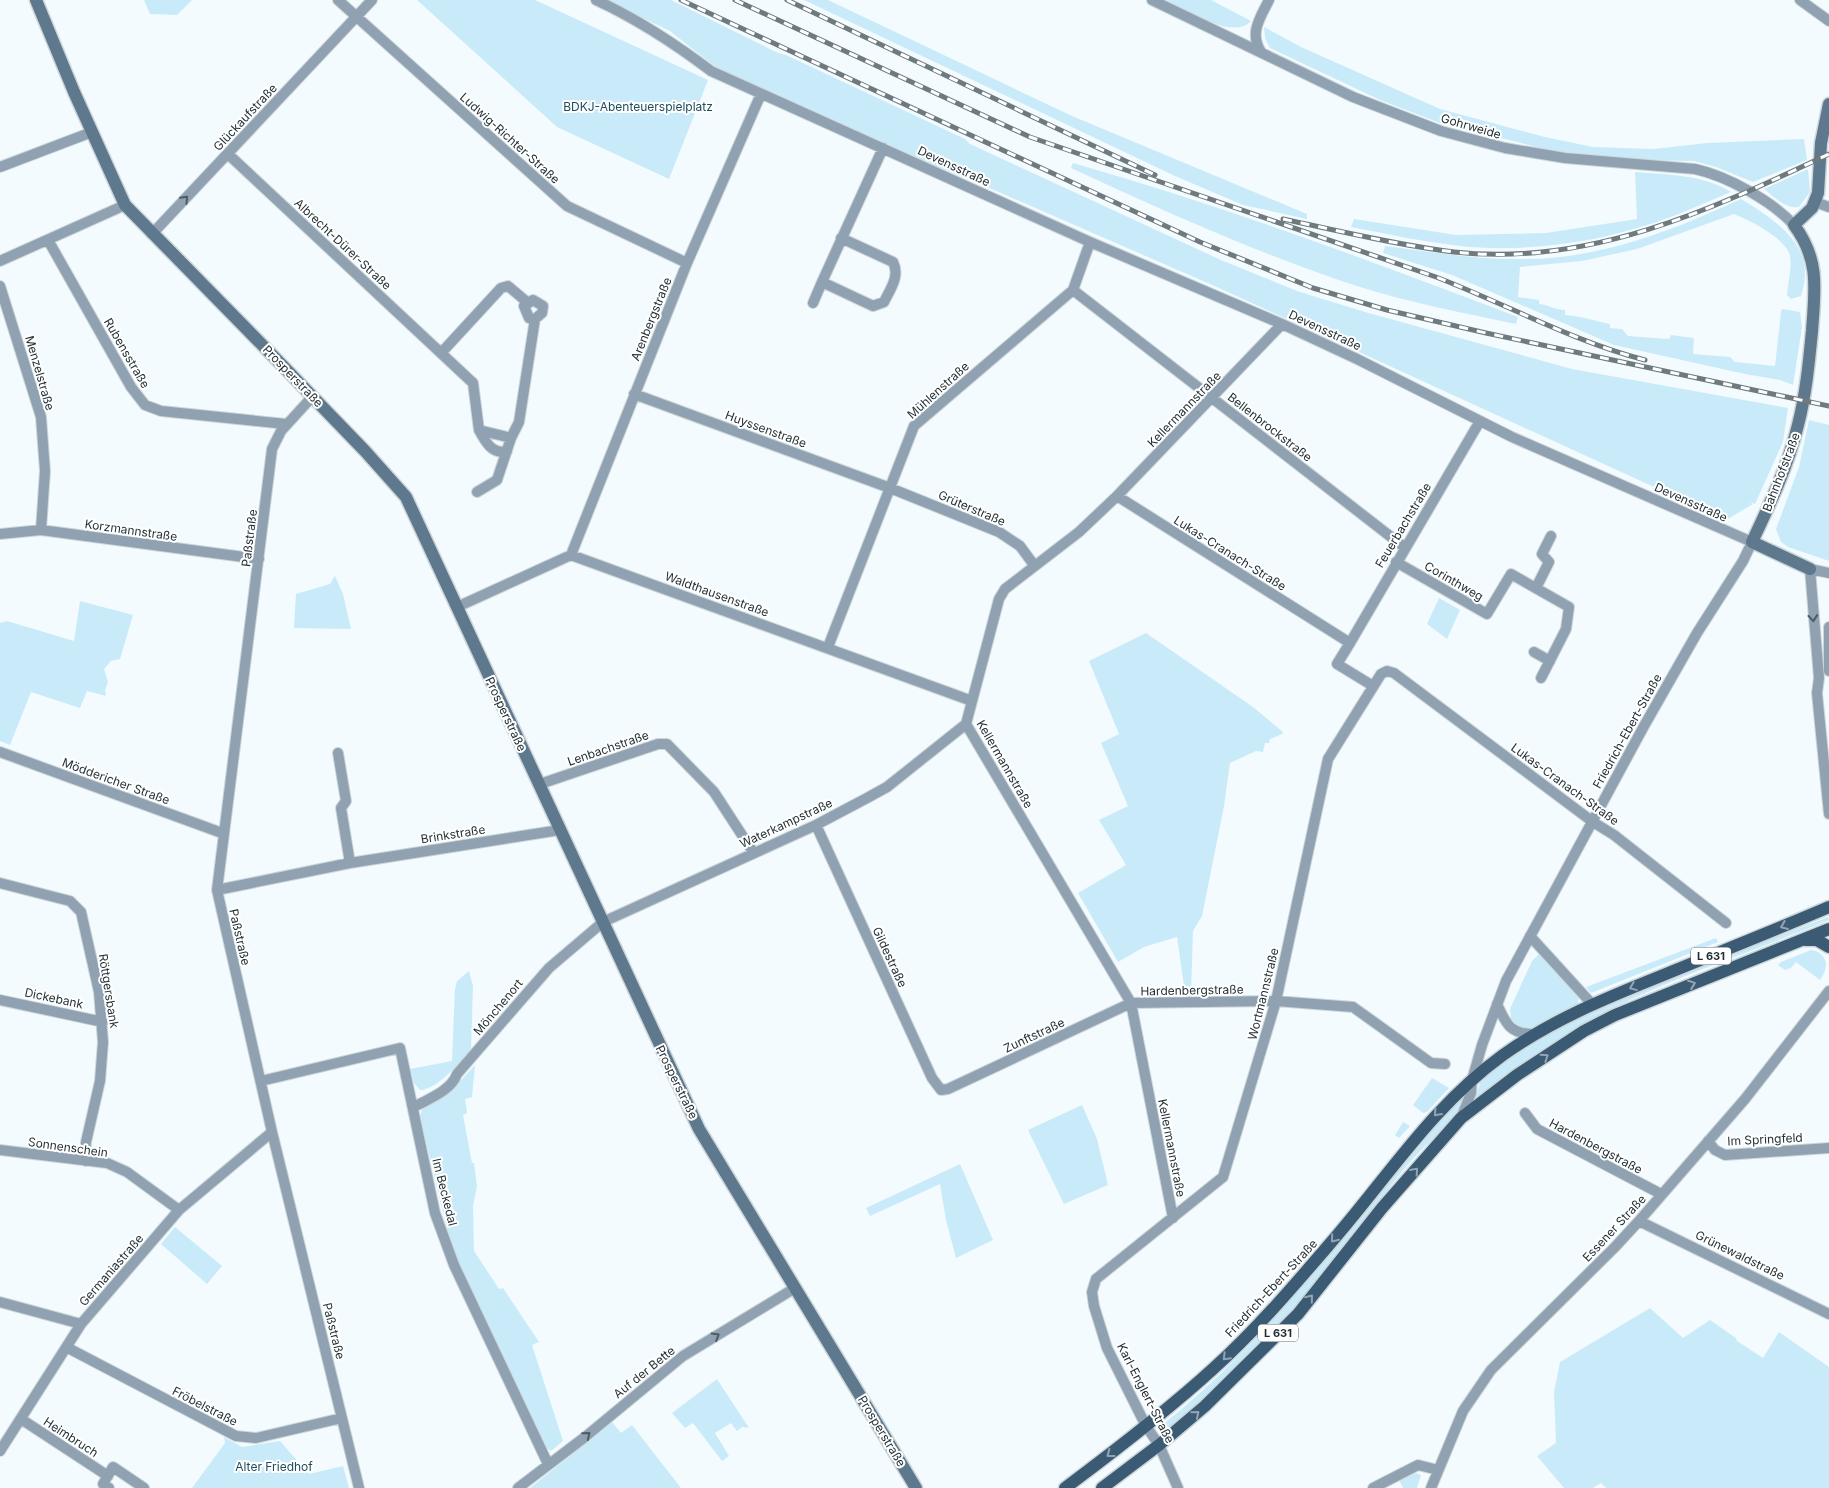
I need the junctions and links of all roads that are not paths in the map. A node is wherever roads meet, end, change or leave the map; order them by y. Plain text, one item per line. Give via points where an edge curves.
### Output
1 (36, 0) edge
2 (338, 0) edge
3 (372, 0) edge
4 (596, 0) edge
5 (1152, 0) edge
6 (1268, 0) edge
7 (1800, 0) edge
8 (356, 17) junction
9 (1829, 21) edge
10 (1261, 52) junction
11 (761, 94) junction
12 (1829, 104) edge
13 (92, 132) junction
14 (883, 148) junction
15 (228, 154) junction
16 (0, 167) edge
17 (1815, 202) junction
18 (125, 205) junction
19 (1829, 207) edge
20 (1794, 225) junction
21 (152, 234) junction
22 (841, 238) junction
23 (48, 240) junction
24 (1090, 242) junction
25 (0, 261) edge
26 (687, 262) junction
27 (822, 282) junction
28 (0, 286) edge
29 (1073, 290) junction
30 (527, 302) junction
31 (813, 303) dead end
32 (535, 319) junction
33 (1282, 324) junction
34 (442, 352) junction
35 (634, 394) junction
36 (313, 396) junction
37 (1212, 397) junction
38 (1480, 421) junction
39 (286, 424) junction
40 (479, 430) junction
41 (511, 438) junction
42 (507, 452) junction
43 (890, 488) junction
44 (477, 492) dead end
45 (1117, 496) junction
46 (41, 530) junction
47 (0, 534) edge
48 (1551, 536) dead end
49 (1752, 542) junction
50 (1404, 547) junction
51 (571, 555) junction
52 (259, 559) junction
53 (1396, 562) junction
54 (1034, 565) junction
55 (1810, 569) junction
56 (1829, 573) edge
57 (1536, 588) junction
58 (457, 607) junction
59 (1829, 627) edge
60 (1350, 643) junction
61 (828, 647) junction
62 (1534, 652) dead end
63 (1550, 661) junction
64 (1387, 671) joint
65 (1829, 671) edge
66 (1541, 678) dead end
67 (1373, 686) junction
68 (972, 701) junction
69 (966, 724) junction
70 (0, 752) edge
71 (338, 753) dead end
72 (540, 784) junction
73 (1829, 814) edge
74 (1593, 822) junction
75 (816, 825) junction
76 (560, 830) junction
77 (222, 833) junction
78 (753, 852) junction
79 (350, 863) junction
80 (0, 883) edge
81 (217, 890) junction
82 (1829, 907) edge
83 (603, 922) junction
84 (1726, 923) dead end
85 (1829, 929) edge
86 (1530, 936) junction
87 (1805, 940) junction
88 (1829, 947) edge
89 (1829, 991) edge
90 (0, 1000) edge
91 (1276, 1001) junction
92 (1131, 1003) junction
93 (1497, 1004) junction
94 (1592, 1004) junction
95 (103, 1022) junction
96 (1534, 1034) junction
97 (1445, 1064) dead end
98 (1472, 1080) junction
99 (261, 1081) junction
100 (948, 1089) joint
101 (414, 1107) junction
102 (1525, 1113) dead end
103 (1461, 1118) junction
104 (272, 1132) junction
105 (1708, 1141) junction
106 (1829, 1148) edge
107 (0, 1150) edge
108 (85, 1161) junction
109 (1661, 1194) junction
110 (180, 1210) junction
111 (1173, 1218) junction
112 (1639, 1220) junction
113 (1096, 1279) joint
114 (795, 1288) junction
115 (0, 1302) edge
116 (1829, 1314) edge
117 (82, 1324) junction
118 (68, 1348) junction
119 (342, 1418) junction
120 (21, 1419) junction
121 (1146, 1426) junction
122 (1159, 1445) junction
123 (0, 1451) edge
124 (548, 1464) junction
125 (1438, 1470) junction
126 (108, 1476) junction
127 (915, 1486) edge
128 (109, 1488) edge
129 (144, 1488) edge
130 (359, 1488) edge
131 (518, 1488) edge
132 (1065, 1488) edge
133 (1102, 1488) edge
134 (1178, 1488) edge
135 (1372, 1488) edge
136 (1431, 1488) edge

1 - 13 main road, Prosperstraße
2 - 8 street, Ludwig-Richter-Straße
3 - 8 street, Glückaufstraße
4 - 11 street, Devensstraße via 677,45 710,71
5 - 10 street, Gohrweide
6 - 10 street via 1254,32
7 - 9 street
8 - 15 street, Glückaufstraße
8 - 26 street, Ludwig-Richter-Straße via 567,206
10 - 20 street, Gohrweide via 1353,97 1450,134 1565,158 1710,172 1776,209
11 - 14 street, Devensstraße
11 - 26 street, Arenbergstraße
12 - 17 main road
13 - 16 street
13 - 18 main road, Prosperstraße
14 - 22 street
14 - 24 street, Devensstraße
21 -> 15 street, Glückaufstraße
15 - 34 street, Albrecht-Dürer-Straße
17 - 19 street
17 - 20 main road
18 - 21 main road, Prosperstraße
18 - 23 street
20 - 49 main road, Bahnhofstraße via 1811,253 1814,267 1814,309 1806,386 1788,460
21 - 36 main road, Prosperstraße
22 - 27 street
22 - 27 street via 893,262 895,278 884,302 873,306
23 - 25 street
23 - 39 street, Rubensstraße via 131,387 145,405 161,410
24 - 29 street, Mühlenstraße
24 - 33 street, Devensstraße
26 - 35 street, Arenbergstraße
27 - 31 street
28 - 46 street, Menzelstraße via 41,418 45,471
29 - 37 street, Bellenbrockstraße
29 - 43 street, Mühlenstraße via 914,426
30 - 32 street via 525,313
30 - 32 street via 533,300 543,306 542,313
30 - 34 street via 508,286 501,288
32 - 41 street via 519,422
33 - 37 street, Kellermannstraße
33 - 38 street, Devensstraße
34 - 40 street, Albrecht-Dürer-Straße via 473,383
35 - 43 street, Huyssenstraße
35 - 51 street, Arenbergstraße
36 - 39 street, Paßstraße
36 - 58 main road, Prosperstraße via 406,497
37 - 45 street, Kellermannstraße
37 - 50 street, Bellenbrockstraße
38 - 49 street, Devensstraße
38 - 50 street, Feuerbachstraße
39 - 52 street, Paßstraße via 272,449
40 - 41 street
40 - 42 street, Albrecht-Dürer-Straße via 493,450
41 - 42 street
42 - 44 street via 497,480
43 - 54 street, Grüterstraße via 999,532 1020,546
43 - 61 street, Mühlenstraße
45 - 54 street, Kellermannstraße via 1078,532
45 - 60 street, Lukas-Cranach-Straße
46 - 47 street, Korzmannstraße
46 - 52 street, Korzmannstraße
48 - 57 street via 1542,554 1549,562
49 - 55 main road
49 - 74 street, Friedrich-Ebert-Straße via 1644,726
50 - 53 street, Feuerbachstraße
51 - 58 street
51 - 61 street, Waldthausenstraße
52 - 77 street, Paßstraße
53 - 57 street, Corinthweg via 1487,614 1511,574
53 - 60 street, Feuerbachstraße
54 - 68 street, Kellermannstraße via 1001,594
55 - 56 street
55 -> 73 street via 1819,678 1817,693
57 - 63 street, Corinthweg via 1569,607 1566,629
58 - 72 main road, Prosperstraße
59 - 65 street
60 - 67 street via 1337,664
61 - 68 street, Waldthausenstraße
62 - 63 street
63 - 66 street, Corinthweg
64 - 67 street, Wortmannstraße
64 - 74 street, Lukas-Cranach-Straße via 1410,684
67 - 91 street, Wortmannstraße via 1328,759
68 - 69 street, Kellermannstraße
69 - 75 street, Waterkampstraße via 887,787
69 - 92 street, Kellermannstraße
70 - 77 street, Möddericher Straße
71 - 79 street via 346,801 341,808
72 - 76 main road, Prosperstraße
72 - 78 street, Lenbachstraße via 658,744 667,744 714,792
74 - 84 street, Lukas-Cranach-Straße
74 - 86 street, Friedrich-Ebert-Straße
75 - 78 street, Waterkampstraße
75 - 100 street, Gildestraße via 932,1078 939,1089
76 - 79 street, Brinkstraße
76 - 83 main road, Prosperstraße
77 - 81 street, Paßstraße
78 - 83 street, Waterkampstraße
79 - 81 street, Brinkstraße
80 - 95 street, Röttgersbank via 70,902 81,912
81 - 99 street, Paßstraße
82 -> 94 main road, L 631
83 - 101 street, Mönchenort via 549,968 454,1081
83 - 114 main road, Prosperstraße via 700,1129
85 - 87 main road, L 631
86 - 93 street, Friedrich-Ebert-Straße
86 - 94 street
87 - 88 main road via 1817,940
103 -> 87 main road, Friedrich-Ebert-Straße / L 631 via 1584,1031 1615,1015
89 - 105 street, Essener Straße
90 - 95 street, Dickebank
91 - 92 street, Hardenbergstraße
91 - 97 street, Hardenbergstraße via 1353,1007 1431,1063
91 - 111 street, Wortmannstraße via 1223,1177
92 - 100 street, Zunftstraße
92 - 111 street, Kellermannstraße
93 - 96 street via 1509,1027 1521,1034
93 - 98 street, Friedrich-Ebert-Straße
94 - 96 main road, L 631
95 - 108 street, Röttgersbank via 100,1082 86,1142
96 - 98 main road, L 631
98 - 103 street, Friedrich-Ebert-Straße via 1471,1093
98 -> 121 main road, Friedrich-Ebert-Straße / L 631 via 1414,1139 1330,1244 1260,1322 1215,1368
99 - 101 street, Im Beckedal via 400,1048
99 - 104 street, Paßstraße
101 - 124 street, Im Beckedal via 436,1213 454,1265
102 - 109 street, Hardenbergstraße via 1537,1129
122 -> 103 main road, Friedrich-Ebert-Straße / L 631 via 1205,1406 1298,1314 1382,1208
104 - 110 street, Germaniastraße
104 - 119 street, Paßstraße
105 - 106 street, Im Springfeld via 1726,1156
105 - 109 street, Essener Straße
107 - 108 street, Sonnenschein
108 - 110 street, Sonnenschein via 107,1163 127,1172
109 - 112 street, Essener Straße
110 - 117 street, Germaniastraße
111 - 113 street, Wortmannstraße
112 - 116 street, Grünewaldstraße
112 - 125 street, Essener Straße via 1491,1370 1463,1411
113 - 121 street, Karl-Englert-Straße via 1092,1292 1094,1306 1107,1348
124 -> 114 street, Auf der Bette via 683,1356
114 - 127 main road, Prosperstraße
115 - 117 street
117 - 118 street, Germaniastraße
118 - 119 street, Fröbelstraße via 236,1436 256,1438
118 - 120 street, Germaniastraße
119 - 130 street, Paßstraße
120 - 123 street, Germaniastraße
120 - 126 street, Heimbruch
121 - 122 street, Karl-Englert-Straße
121 -> 132 main road, Friedrich-Ebert-Straße / L 631
122 - 133 main road, Friedrich-Ebert-Straße / L 631
122 - 134 street, Karl-Englert-Straße
124 - 131 street, Auf der Bette
125 - 135 street via 1418,1465
125 - 136 street, Essener Straße
126 - 128 street via 103,1484
126 - 129 street via 113,1467

